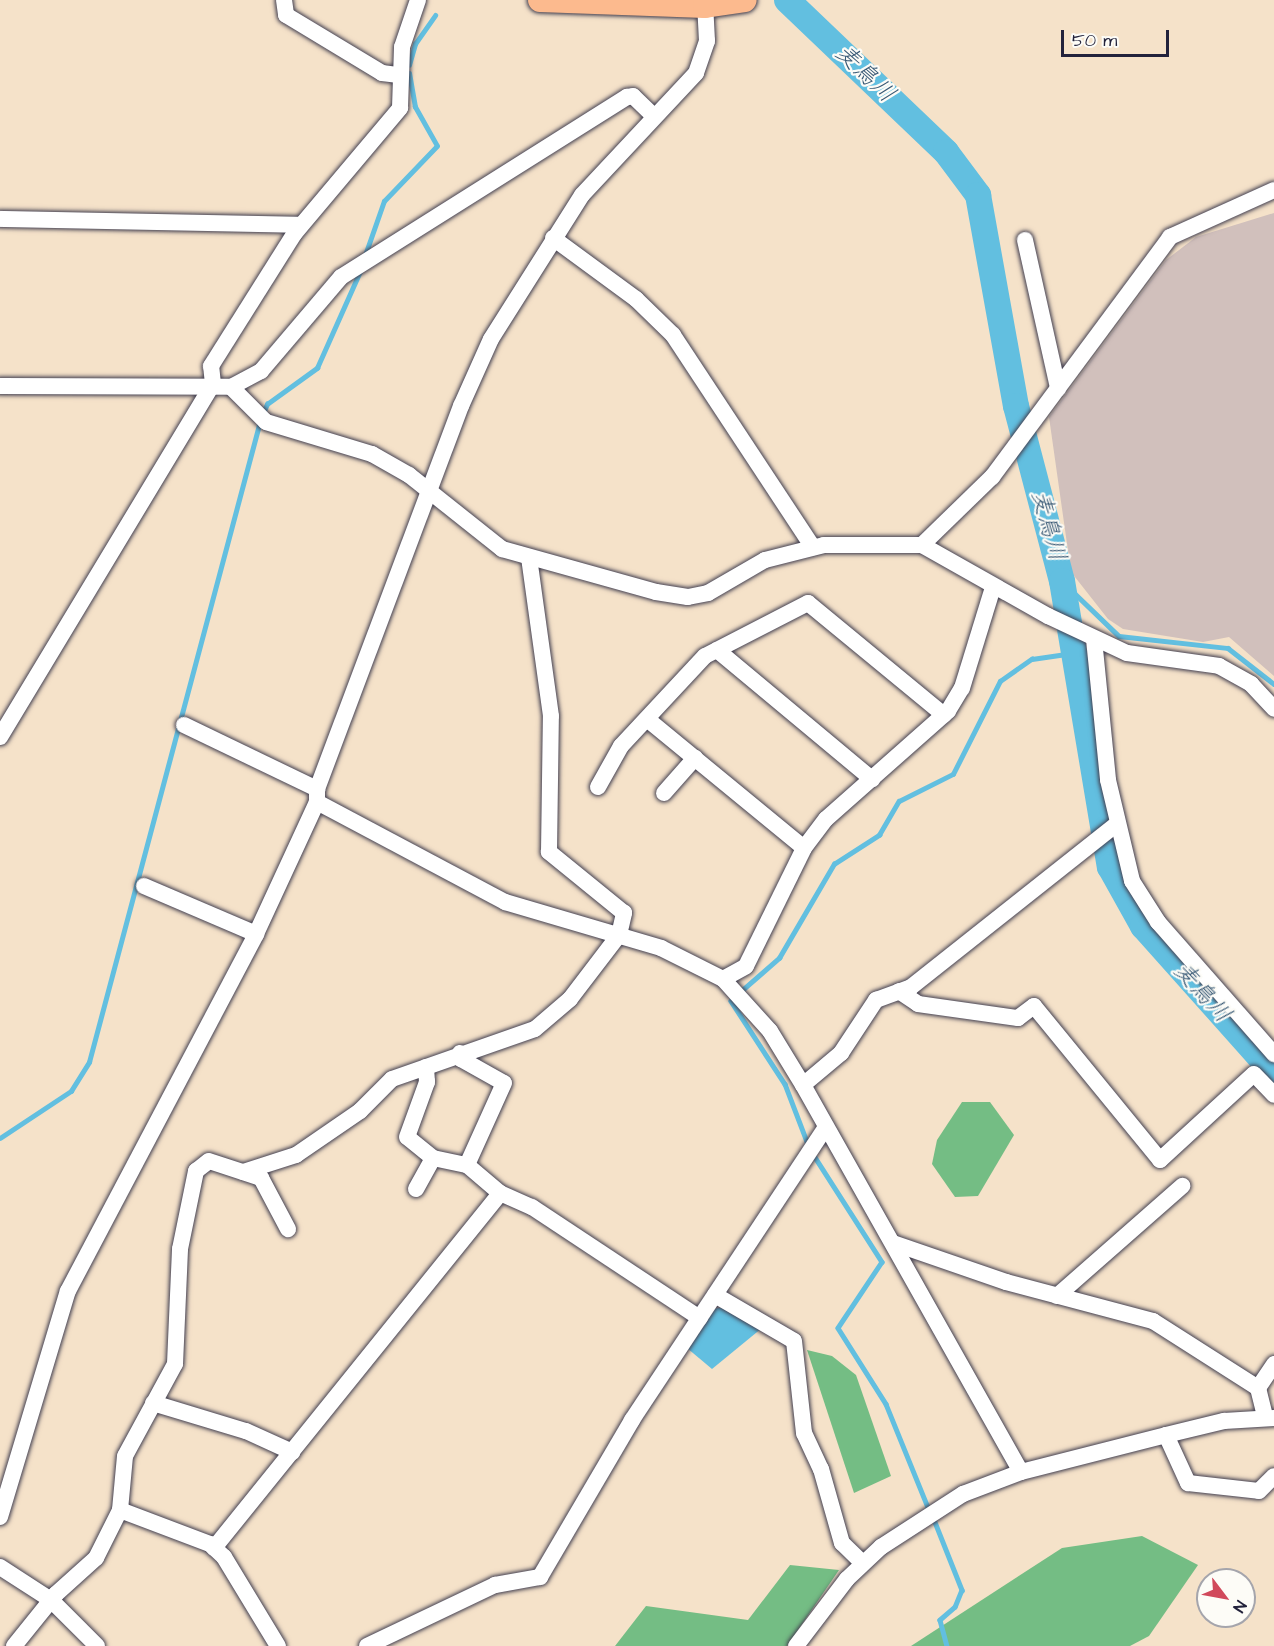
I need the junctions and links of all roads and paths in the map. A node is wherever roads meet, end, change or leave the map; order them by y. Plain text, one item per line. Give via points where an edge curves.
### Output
1 (284, 0) edge
2 (417, 0) edge
3 (540, 0) edge
4 (745, 0) edge
5 (705, 6) junction
6 (399, 75) junction
7 (653, 115) junction
8 (1274, 190) edge
9 (0, 219) edge
10 (301, 225) junction
11 (553, 238) junction
12 (1025, 240) dead end
13 (213, 384) junction
14 (0, 386) edge
15 (231, 387) junction
16 (1058, 388) junction
17 (430, 494) junction
18 (922, 545) junction
19 (813, 548) junction
20 (530, 558) junction
21 (993, 587) junction
22 (1094, 639) junction
23 (717, 650) junction
24 (1274, 709) edge
25 (944, 715) junction
26 (647, 718) junction
27 (184, 725) dead end
28 (0, 737) edge
29 (694, 758) junction
30 (872, 779) junction
31 (598, 787) dead end
32 (664, 793) dead end
33 (317, 795) junction
34 (1117, 824) junction
35 (804, 848) junction
36 (144, 886) dead end
37 (256, 933) junction
38 (619, 935) junction
39 (723, 980) junction
40 (899, 991) junction
41 (460, 1053) junction
42 (1274, 1054) edge
43 (426, 1067) junction
44 (803, 1085) junction
45 (1274, 1095) edge
46 (826, 1127) junction
47 (433, 1158) junction
48 (467, 1165) junction
49 (243, 1172) junction
50 (1182, 1186) dead end
51 (416, 1189) dead end
52 (501, 1193) junction
53 (288, 1229) dead end
54 (893, 1243) junction
55 (715, 1295) junction
56 (1057, 1296) junction
57 (700, 1318) junction
58 (1274, 1364) edge
59 (1258, 1388) junction
60 (153, 1403) junction
61 (1270, 1417) edge
62 (1166, 1435) junction
63 (292, 1452) junction
64 (1021, 1472) junction
65 (1274, 1476) edge
66 (120, 1510) junction
67 (0, 1517) edge
68 (214, 1548) junction
69 (863, 1563) junction
70 (0, 1567) edge
71 (51, 1600) junction
72 (14, 1646) edge
73 (97, 1646) edge
74 (278, 1646) edge
75 (367, 1646) edge
76 (796, 1646) edge

1 - 6 street via 286,15 382,73
2 - 6 street
3 - 5 highway
4 - 5 highway
5 - 7 street via 704,58
6 - 10 street via 400,108
7 - 11 street via 582,195
7 - 15 street via 633,96 627,97 336,281 261,371
8 - 16 street via 1170,237
9 - 10 street
10 - 13 street via 211,366
11 - 17 street via 491,339
11 - 19 street via 636,298 673,335
12 - 16 street
13 - 14 street
13 - 15 street
13 - 28 street
15 - 17 street via 258,416 286,432 372,454
16 - 18 street via 992,477
17 - 20 street via 476,534
17 - 33 street
18 - 19 street
18 - 21 street
19 - 20 street via 765,560 708,593 687,597
20 - 38 street via 551,716 549,852 624,913
21 - 22 street
21 - 25 street via 962,688
22 - 24 street via 1127,653 1219,666 1251,684
22 - 34 street
23 - 25 street via 808,603
23 - 26 street
23 - 30 street
25 - 30 street
26 - 29 street
26 - 31 street via 621,746
27 - 33 street
29 - 32 street
29 - 35 street
30 - 35 street via 826,819
33 - 37 street
33 - 38 street via 505,902
34 - 40 street
34 - 42 street via 1124,860 1140,898
35 - 39 street via 746,966
36 - 37 street
37 - 67 street via 68,1291
38 - 39 street via 688,960
38 - 41 street via 552,1017 519,1037
39 - 44 street via 770,1031
40 - 44 street via 876,1000 841,1053
40 - 45 street via 918,1004 1018,1018 1034,1006 1160,1160 1254,1074
41 - 43 street
41 - 48 street via 461,1059 504,1083
43 - 47 street via 428,1082 407,1137
43 - 49 street via 392,1078 360,1111 296,1155
44 - 46 street
46 - 54 street
46 - 55 street
47 - 48 street
47 - 51 street
48 - 52 street
49 - 53 street via 261,1178
49 - 60 street via 209,1161 196,1171 180,1249 175,1364
50 - 56 street
52 - 57 street via 532,1207
52 - 63 street
54 - 56 street
54 - 64 street
55 - 57 street
55 - 69 street via 794,1341 804,1433 821,1469 843,1543
56 - 59 street via 1153,1321
57 - 75 street via 540,1577 495,1585
58 - 59 street
59 - 61 street
60 - 63 street
60 - 66 street via 122,1467
61 - 62 street
62 - 64 street
62 - 65 street via 1188,1483 1259,1491
63 - 68 street
64 - 69 street via 938,1507
66 - 68 street
66 - 71 street via 96,1558
68 - 74 street
69 - 76 street
70 - 71 street
71 - 72 street
71 - 73 street

